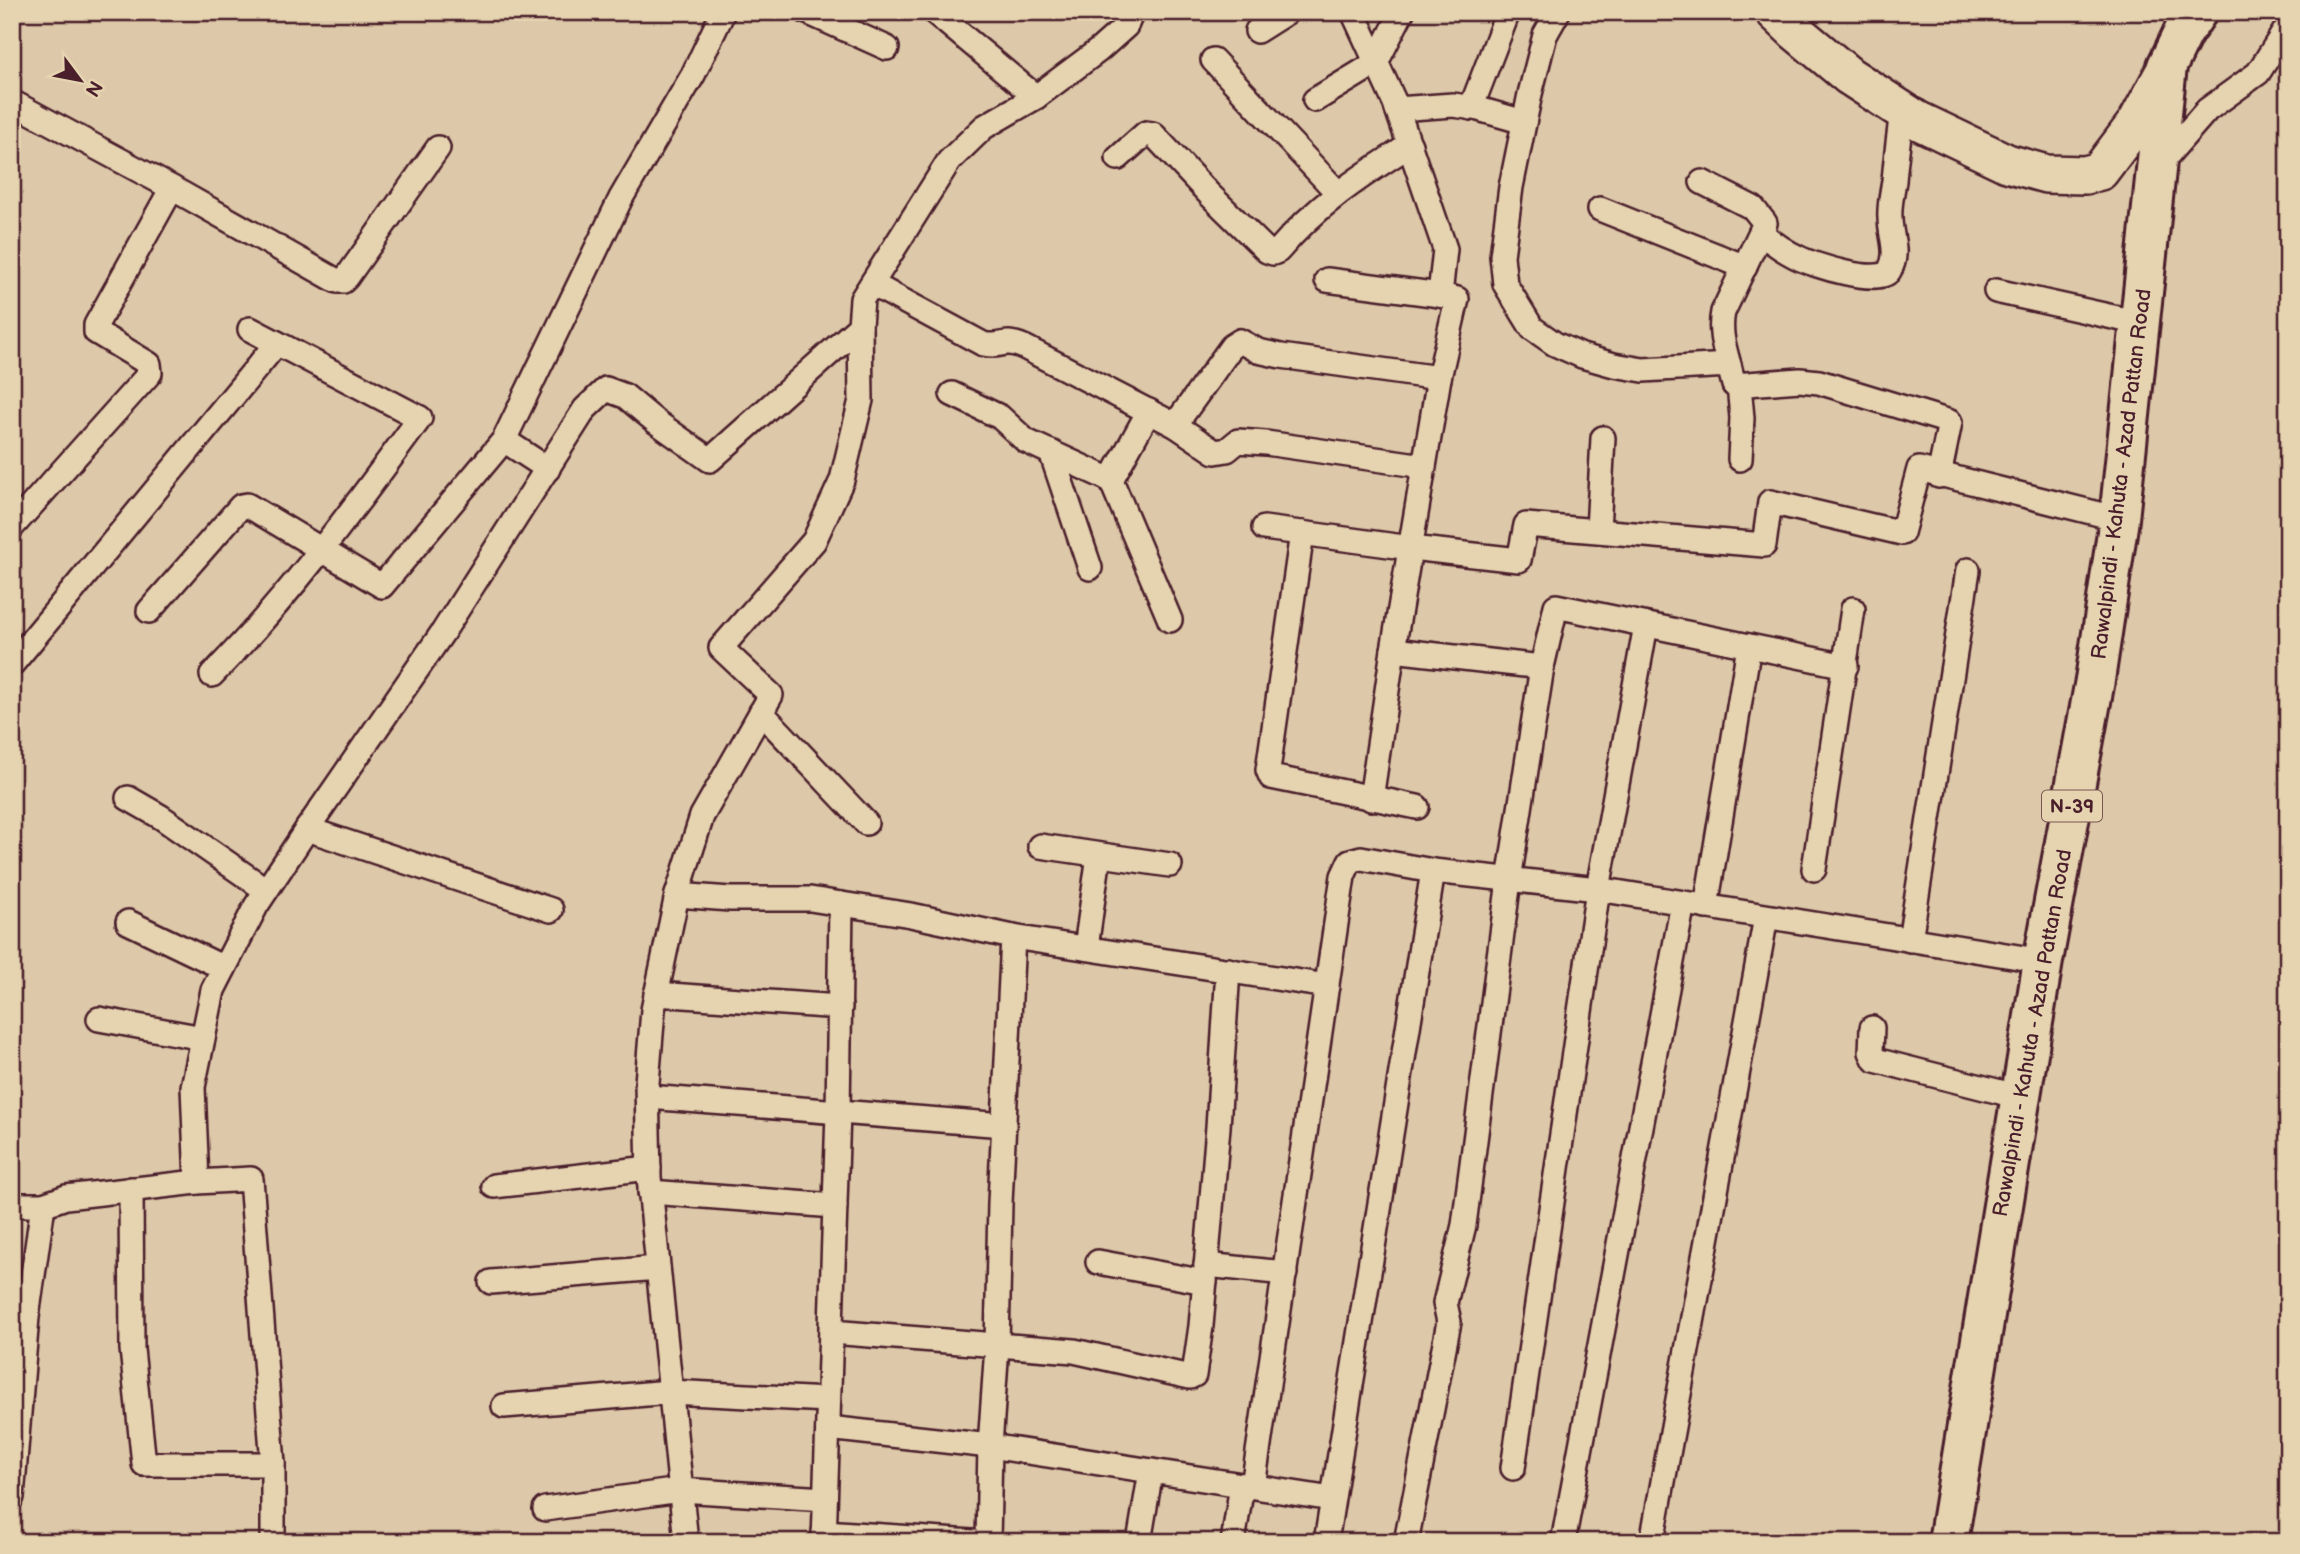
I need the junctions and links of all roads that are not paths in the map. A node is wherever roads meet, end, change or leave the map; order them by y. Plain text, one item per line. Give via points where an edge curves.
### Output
1 (723, 12) edge
2 (807, 12) edge
3 (934, 12) edge
4 (1132, 12) edge
5 (1287, 12) edge
6 (1353, 12) edge
7 (1402, 12) edge
8 (1508, 12) edge
9 (1558, 12) edge
10 (1775, 12) edge
11 (1808, 12) edge
12 (2197, 12) edge
13 (2288, 26) edge
14 (1257, 32) dead end
15 (887, 48) dead end
16 (1213, 60) dead end
17 (1376, 63) junction
18 (2167, 66) junction
19 (1036, 97) junction
20 (1315, 100) dead end
21 (12, 102) edge
22 (1471, 108) junction
23 (1397, 109) junction
24 (1902, 111) junction
25 (1524, 122) junction
26 (1410, 145) junction
27 (438, 148) dead end
28 (2116, 152) junction
29 (1118, 158) dead end
30 (2157, 167) junction
31 (1702, 182) dead end
32 (172, 188) junction
33 (1338, 193) junction
34 (1600, 209) dead end
35 (1762, 233) junction
36 (1745, 267) junction
37 (1326, 280) dead end
38 (872, 284) junction
39 (1996, 291) dead end
40 (1440, 295) junction
41 (2140, 323) junction
42 (860, 326) junction
43 (250, 330) dead end
44 (277, 343) junction
45 (1734, 375) junction
46 (1439, 378) junction
47 (952, 394) dead end
48 (1149, 411) junction
49 (1175, 425) junction
50 (1603, 438) dead end
51 (504, 440) junction
52 (1051, 452) junction
53 (1740, 459) dead end
54 (1424, 466) junction
55 (548, 469) junction
56 (1939, 476) junction
57 (1111, 480) junction
58 (2119, 519) junction
59 (12, 527) edge
60 (1264, 528) dead end
61 (1598, 530) junction
62 (1301, 533) junction
63 (1411, 548) junction
64 (323, 550) junction
65 (1090, 568) dead end
66 (1968, 570) dead end
67 (1853, 609) dead end
68 (149, 611) dead end
69 (1170, 620) dead end
70 (1646, 625) junction
71 (1749, 646) junction
72 (1393, 650) junction
73 (13, 663) edge
74 (1846, 666) junction
75 (1542, 667) junction
76 (212, 675) dead end
77 (761, 712) junction
78 (128, 798) dead end
79 (1371, 799) junction
80 (1417, 807) dead end
81 (866, 823) dead end
82 (307, 829) junction
83 (1040, 846) dead end
84 (1099, 855) junction
85 (1170, 865) dead end
86 (1814, 869) dead end
87 (1433, 871) junction
88 (1509, 880) junction
89 (1598, 889) junction
90 (266, 890) junction
91 (677, 895) junction
92 (1683, 903) junction
93 (841, 904) junction
94 (1706, 907) junction
95 (551, 910) dead end
96 (1766, 917) junction
97 (128, 922) dead end
98 (1013, 937) junction
99 (1910, 940) junction
100 (1086, 948) junction
101 (2043, 961) junction
102 (224, 968) junction
103 (1228, 970) junction
104 (1328, 986) junction
105 (656, 993) junction
106 (840, 1007) junction
107 (99, 1019) dead end
108 (1872, 1028) dead end
109 (203, 1038) junction
110 (648, 1097) junction
111 (2020, 1097) junction
112 (838, 1112) junction
113 (1004, 1125) junction
114 (649, 1168) junction
115 (197, 1182) junction
116 (494, 1186) dead end
117 (131, 1189) junction
118 (650, 1192) junction
119 (12, 1205) edge
120 (43, 1205) junction
121 (835, 1206) junction
122 (1098, 1262) dead end
123 (658, 1268) junction
124 (1205, 1273) junction
125 (1285, 1273) junction
126 (491, 1282) dead end
127 (831, 1332) junction
128 (997, 1346) junction
129 (670, 1392) junction
130 (828, 1400) junction
131 (504, 1406) dead end
132 (828, 1428) junction
133 (990, 1446) junction
134 (273, 1464) junction
135 (1513, 1468) dead end
136 (1151, 1471) junction
137 (1247, 1486) junction
138 (680, 1490) junction
139 (12, 1497) edge
140 (825, 1499) junction
141 (1332, 1499) junction
142 (545, 1509) dead end
143 (824, 1537) edge
144 (273, 1542) edge
145 (686, 1542) edge
146 (973, 1542) edge
147 (988, 1542) edge
148 (1139, 1542) edge
149 (1233, 1542) edge
150 (1326, 1542) edge
151 (1406, 1542) edge
152 (1563, 1542) edge
153 (1652, 1542) edge
154 (1948, 1542) edge

1 - 51 street via 693,75 621,198
2 - 15 street
3 - 19 street
4 - 19 street via 1126,26 1108,42
5 - 14 street
6 - 17 street
7 - 17 street
8 - 22 street
9 - 25 street via 1545,35
10 - 24 main road via 1838,67
11 - 28 main road via 1885,75 2012,146 2065,158
12 - 18 highway, N-39
13 - 30 street via 2258,73 2207,110
16 - 33 street
17 - 20 street
17 - 23 street
18 - 28 main road
18 - 30 highway, Rawalpindi - Kahuta - Azad Pattan Road / N-39
19 - 38 street via 984,127 948,161
21 - 32 street
22 - 23 street
22 - 25 street
23 - 26 street
24 - 28 main road via 2007,163 2046,174 2100,172
24 - 35 street via 1889,215 1894,259 1885,275 1811,264
25 - 45 street via 1502,256 1505,284 1532,328 1555,344 1614,365
26 - 33 street
26 - 40 street via 1445,249
27 - 32 street via 342,281
29 - 33 street via 1146,133 1153,134 1273,253
30 - 41 highway, Rawalpindi - Kahuta - Azad Pattan Road / N-39
31 - 35 street via 1753,208 1765,223
32 - 59 street via 96,326 96,332 149,365 150,373
34 - 36 street
35 - 36 street
36 - 45 street via 1720,326
37 - 40 street
38 - 42 street via 862,299
38 - 48 street via 983,344 1011,341
39 - 41 street
40 - 46 street via 1457,299
41 - 58 highway, Rawalpindi - Kahuta - Azad Pattan Road / N-39
42 - 55 street via 710,460 625,396 606,389 585,409
42 - 77 street via 861,400 842,481 814,541 722,648 771,695
43 - 44 street
44 - 64 street via 420,418
44 - 73 street
45 - 53 street via 1742,418
45 - 56 street via 1819,382 1950,422
46 - 49 street via 1281,356 1240,341
46 - 54 street
47 - 52 street via 1000,417 1026,441
48 - 49 street
48 - 57 street
49 - 54 street via 1215,452 1238,441
50 - 61 street
51 - 55 street
51 - 64 street via 382,586
52 - 57 street
52 - 65 street
54 - 63 street
55 - 82 street
56 - 58 street
56 - 61 street via 1919,469 1902,533 1770,502 1764,545
57 - 69 street
58 - 101 highway, Rawalpindi - Kahuta - Azad Pattan Road / N-39 via 2095,680
60 - 62 street
61 - 63 street via 1525,525 1519,560
62 - 63 street
62 - 79 street via 1268,770 1272,777
63 - 72 street
64 - 68 street via 247,505 241,506
64 - 76 street
66 - 99 street
67 - 74 street
70 - 71 street
70 - 75 street via 1556,606
70 - 89 street
71 - 74 street
71 - 94 street
72 - 75 street
72 - 79 street
74 - 86 street
75 - 88 street
77 - 81 street
77 - 91 street via 702,816
78 - 90 street
79 - 80 street
82 - 90 street
82 - 95 street
83 - 84 street
84 - 85 street
84 - 100 street
87 - 88 street
87 - 104 street via 1362,858 1350,861 1343,876
87 - 141 street
88 - 89 street
88 - 151 street via 1464,1225 1445,1303 1449,1322
89 - 92 street
89 - 135 street
90 - 102 street
91 - 93 street
91 - 105 street
92 - 94 street
92 - 152 street
93 - 98 street
93 - 106 street
94 - 96 street
96 - 99 street
96 - 153 street
97 - 102 street
98 - 100 street
98 - 113 street
99 - 101 street
100 - 103 street
101 - 111 highway, Rawalpindi - Kahuta - Azad Pattan Road / N-39
102 - 109 street via 213,990
103 - 104 street
103 - 124 street
104 - 125 street
105 - 106 street
105 - 110 street
106 - 112 street
107 - 109 street
108 - 111 street via 1875,1060
109 - 115 street via 193,1087
110 - 112 street
110 - 114 street
111 - 154 highway, Rawalpindi - Kahuta - Azad Pattan Road / N-39
112 - 113 street
112 - 121 street
113 - 128 street
114 - 116 street
114 - 118 street
115 - 117 street
115 - 134 street via 251,1179
117 - 120 street via 66,1196
117 - 134 street via 132,1349 144,1464
118 - 121 street
118 - 123 street
119 - 120 street
120 - 139 street via 27,1317
121 - 127 street
122 - 124 street
123 - 126 street
123 - 129 street
124 - 125 street
124 - 128 street via 1194,1375 1190,1377 1074,1352
125 - 137 street
127 - 128 street
127 - 130 street
128 - 133 street
129 - 130 street
129 - 131 street
129 - 138 street
130 - 132 street
132 - 133 street
132 - 140 street
133 - 136 street
133 - 147 street
134 - 144 street
136 - 137 street
136 - 148 street
137 - 141 street
137 - 149 street
138 - 140 street
138 - 142 street
138 - 145 street
140 - 143 street
141 - 150 street
143 - 146 street

